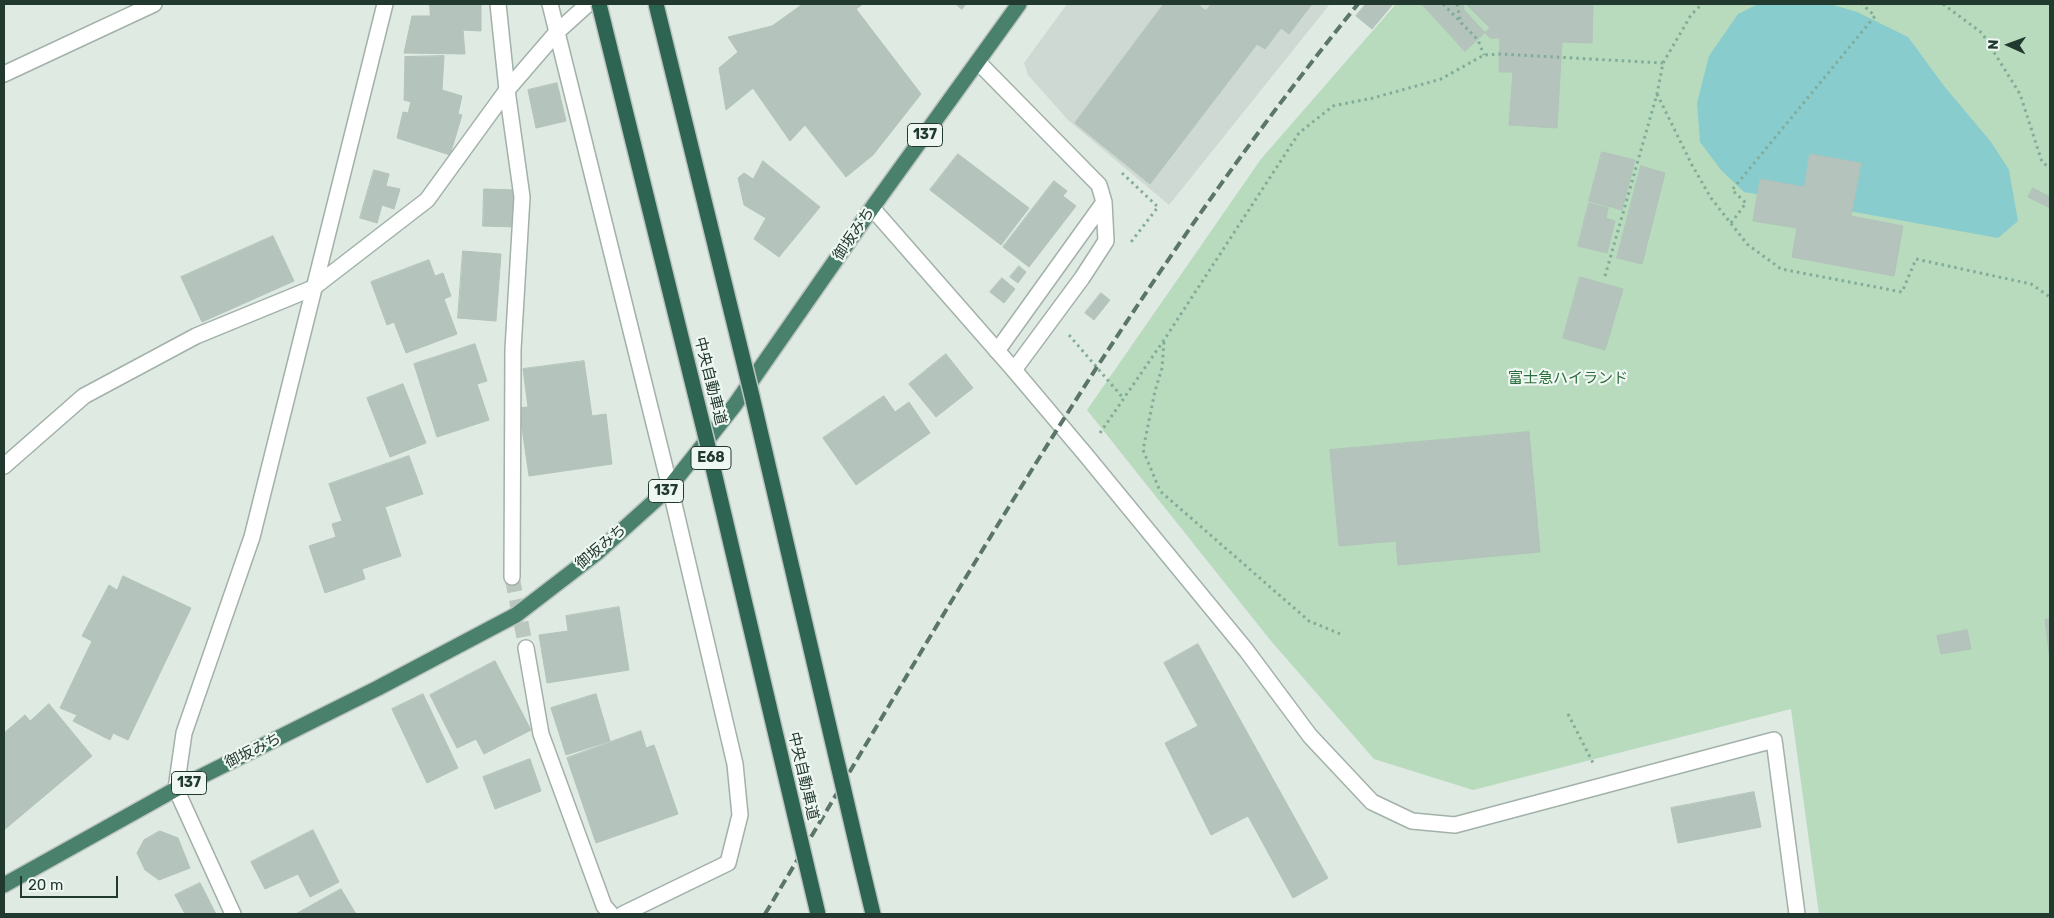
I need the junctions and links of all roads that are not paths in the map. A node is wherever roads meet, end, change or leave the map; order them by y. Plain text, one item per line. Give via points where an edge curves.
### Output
1 (154, 4) edge
2 (385, 4) edge
3 (498, 4) edge
4 (550, 4) edge
5 (588, 4) edge
6 (599, 4) edge
7 (656, 4) edge
8 (1019, 4) edge
9 (557, 32) junction
10 (978, 62) junction
11 (4, 74) edge
12 (507, 90) junction
13 (1104, 202) junction
14 (872, 208) junction
15 (313, 288) junction
16 (997, 351) junction
17 (1014, 370) junction
18 (4, 466) edge
19 (669, 488) junction
20 (512, 577) tunnel mouth
21 (526, 648) tunnel mouth
22 (176, 789) junction
23 (4, 885) edge
24 (233, 914) edge
25 (612, 914) edge
26 (624, 914) edge
27 (818, 914) edge
28 (872, 914) edge
29 (1797, 914) edge

1 - 11 street
2 - 15 street
3 - 12 street
4 - 9 street
5 - 9 street
6 - 27 highway, 中央自動車道 / E68, bridge
7 - 28 highway, bridge via 752,396
8 - 10 highway, 御坂みち / 137
9 - 12 street
9 - 19 street
10 - 13 street via 1099,185
10 - 14 highway, 御坂みち / 137
12 - 15 street via 427,200
12 - 20 street via 522,197 513,349
13 - 16 street
13 - 17 street via 1106,241
14 - 16 street
14 - 19 highway, 御坂みち / 137 via 734,406
15 - 18 street via 196,336 84,396
15 - 22 street via 252,537 184,733
16 - 17 street
17 - 29 street via 1246,650 1310,736 1372,802 1412,821 1455,825 1774,740
19 - 22 highway, 御坂みち / 137 via 598,552 516,615
19 - 26 street via 735,764 740,815 728,863
21 - 25 street via 541,734 604,906
22 - 23 highway, 御坂みち / 137
22 - 24 street

